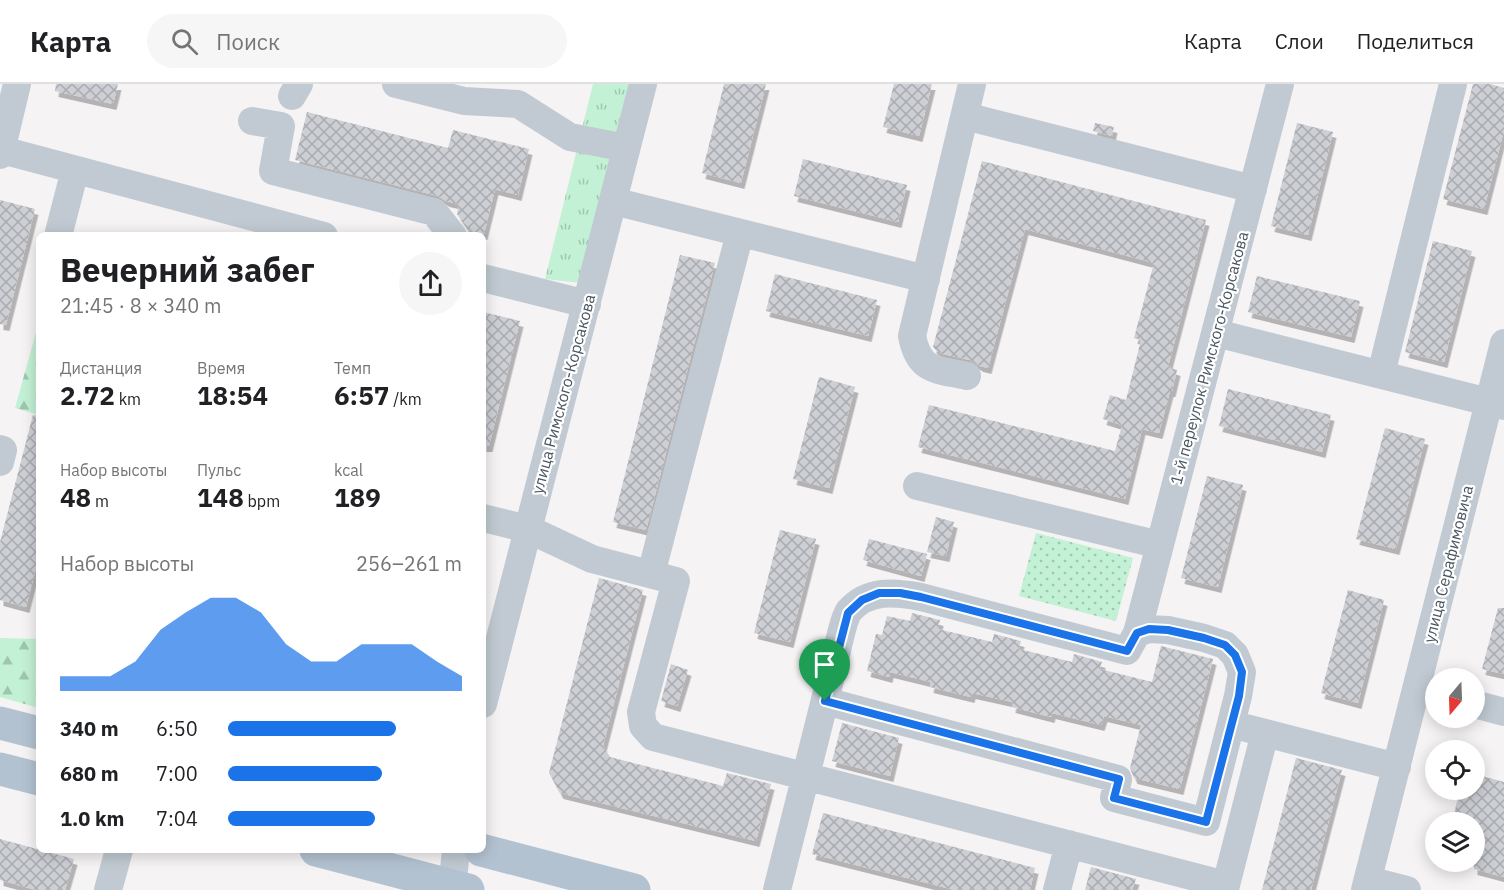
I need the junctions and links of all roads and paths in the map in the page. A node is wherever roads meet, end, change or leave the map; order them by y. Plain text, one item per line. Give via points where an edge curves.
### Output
1 (17, 84) edge
2 (396, 84) edge
3 (643, 84) edge
4 (972, 84) edge
5 (1280, 84) edge
6 (1453, 84) edge
7 (432, 88) edge
8 (964, 116) junction
9 (252, 121) dead end
10 (626, 148) junction
11 (1, 152) edge
12 (75, 170) junction
13 (1253, 189) junction
14 (614, 201) junction
15 (59, 232) edge
16 (309, 232) edge
17 (450, 232) edge
18 (740, 233) junction
19 (486, 279) edge
20 (926, 279) junction
21 (587, 304) junction
22 (1216, 333) junction
23 (1504, 344) edge
24 (1381, 374) junction
25 (968, 376) dead end
26 (1497, 404) edge
27 (0, 449) edge
28 (0, 462) edge
29 (917, 486) dead end
30 (486, 519) edge
31 (528, 529) junction
32 (1160, 545) junction
33 (651, 574) junction
34 (1137, 633) junction
35 (1432, 668) edge
36 (486, 692) edge
37 (1425, 694) edge
38 (825, 701) junction
39 (1485, 707) edge
40 (1504, 712) edge
41 (0, 723) edge
42 (1232, 724) junction
43 (36, 732) edge
44 (1265, 734) junction
45 (1397, 767) junction
46 (0, 769) edge
47 (806, 777) junction
48 (36, 778) edge
49 (1069, 844) junction
50 (486, 851) edge
51 (118, 853) edge
52 (327, 853) edge
53 (456, 853) edge
54 (1366, 885) edge
55 (458, 889) edge
56 (108, 890) edge
57 (634, 890) edge
58 (777, 890) edge
59 (1057, 890) edge
60 (1407, 890) edge

1 - 11 street
2 - 7 street
3 - 10 street, улица Римского-Корсакова
4 - 8 street
5 - 13 street, 1-й переулок Римского-Корсакова
6 - 24 street
7 - 10 street via 465,101 518,104 570,137
8 - 13 street
8 - 20 street
9 - 17 street via 281,126 273,171 434,212
10 - 14 street, улица Римского-Корсакова
11 - 12 street
12 - 15 street
12 - 16 street
13 - 22 street, 1-й переулок Римского-Корсакова
14 - 18 street
14 - 21 street, улица Римского-Корсакова
18 - 20 street
18 - 33 street
19 - 21 street
20 - 25 street via 912,336 915,351 920,361 930,367
21 - 31 street, улица Римского-Корсакова
22 - 24 street
22 - 32 street, 1-й переулок Римского-Корсакова
23 - 26 street, улица Серафимовича
24 - 26 street
26 - 35 street, улица Серафимовича
27 - 28 street
29 - 32 street
30 - 31 street
31 - 33 street via 592,559
31 - 36 street, улица Римского-Корсакова
32 - 34 street, 1-й переулок Римского-Корсакова
33 - 47 street via 676,580 641,712 643,726 653,737
34 - 38 street via 1127,651 921,597 879,593 862,600 848,613
34 - 42 street via 1168,630 1225,645 1235,655 1242,672
37 - 45 street, улица Серафимовича
38 - 42 street via 1119,779 1114,798 1206,822
38 - 47 street
39 - 40 street
41 - 43 main road
42 - 44 street
44 - 45 street
44 - 49 street via 1226,885
45 - 54 street, улица Серафимовича
46 - 48 main road
47 - 49 street
47 - 58 street
49 - 59 street
50 - 57 main road
51 - 56 street
52 - 55 main road
53 - 55 street
54 - 60 street

